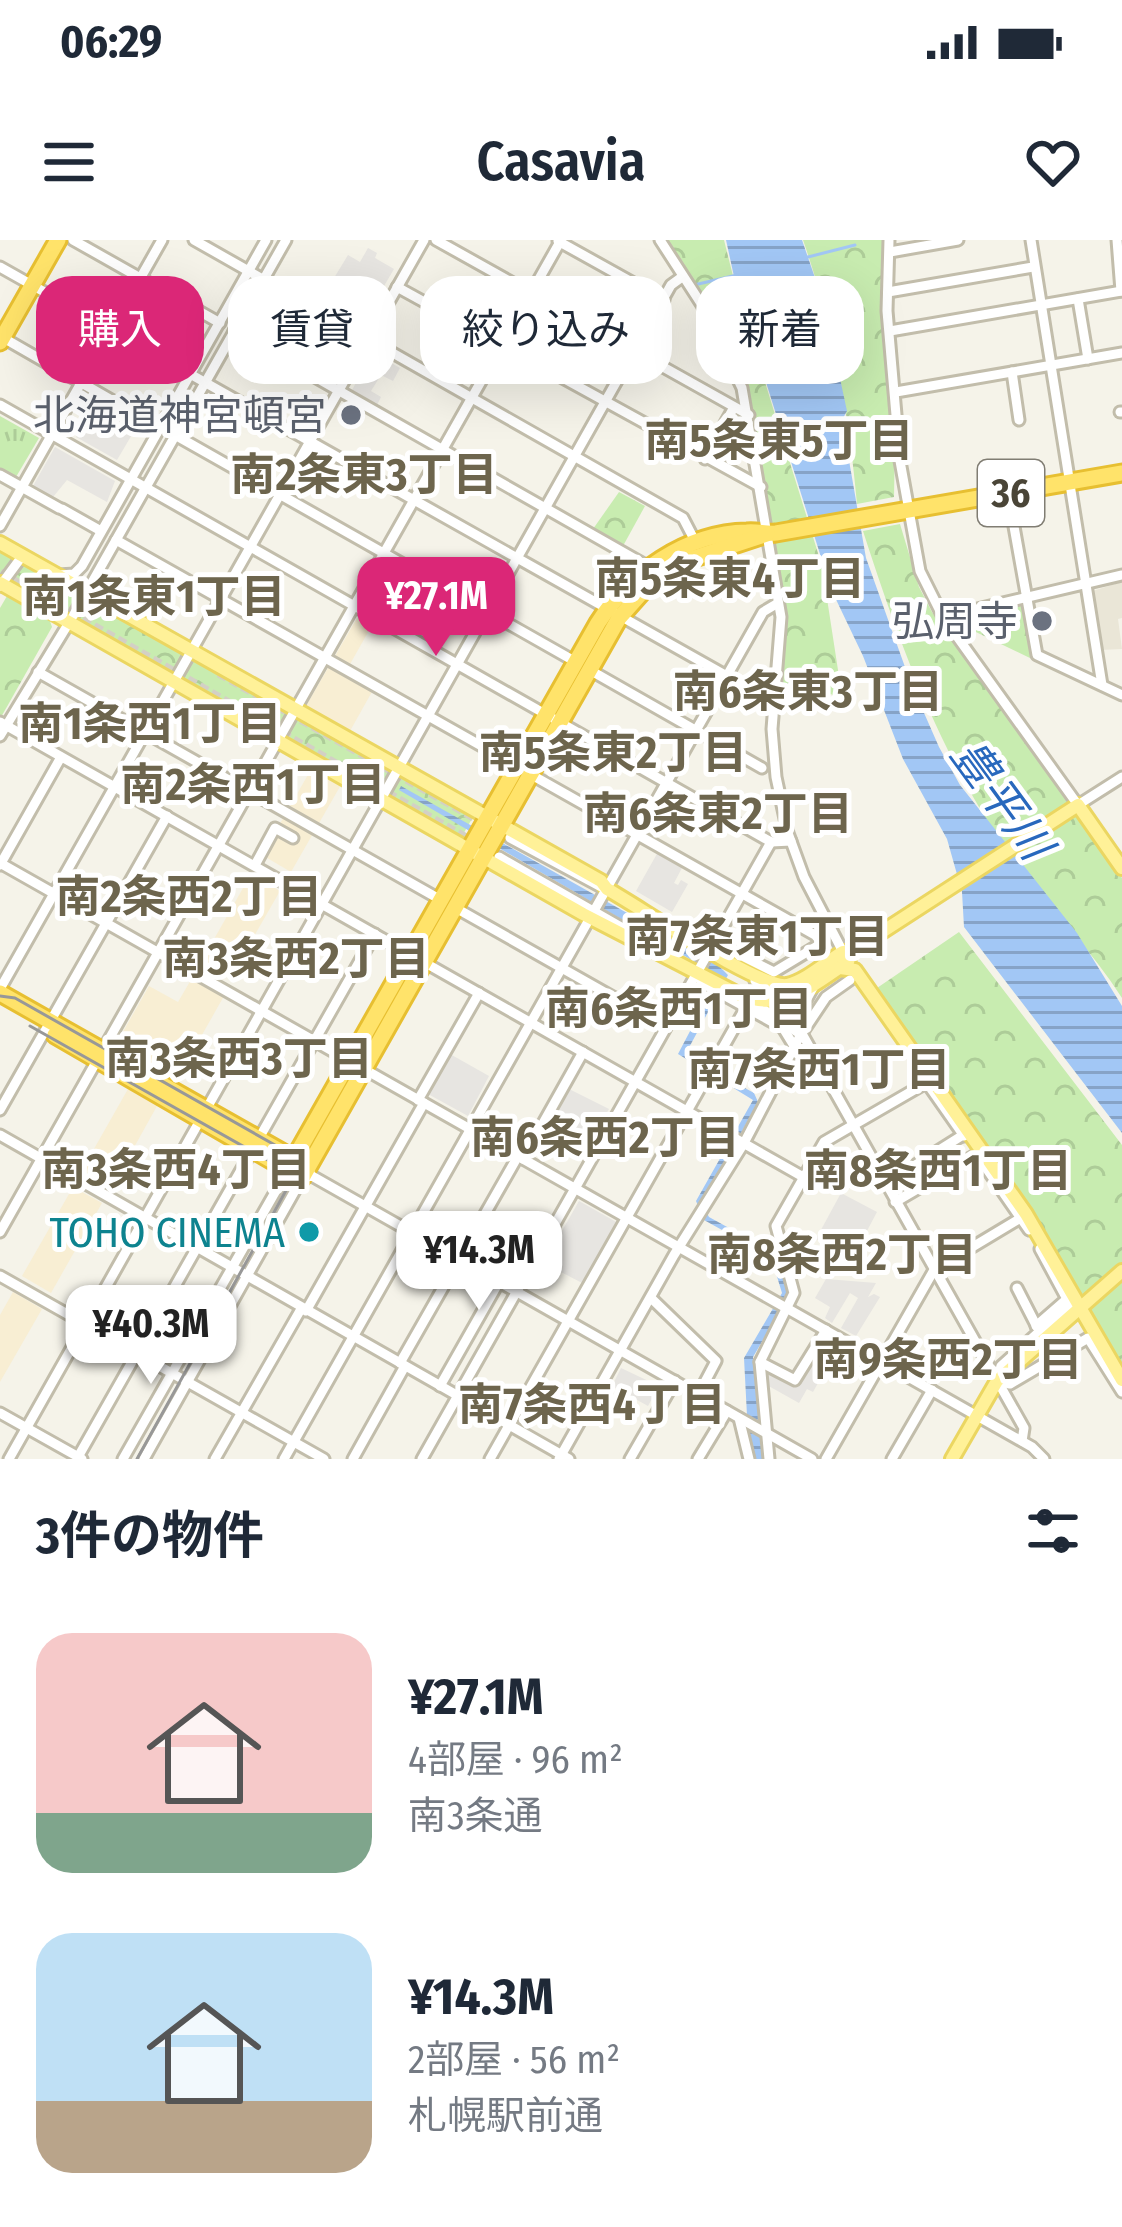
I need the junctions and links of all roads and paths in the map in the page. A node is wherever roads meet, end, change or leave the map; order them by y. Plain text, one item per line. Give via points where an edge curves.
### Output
1 (58, 240) edge
2 (73, 240) edge
3 (162, 240) edge
4 (194, 240) edge
5 (266, 240) edge
6 (286, 240) edge
7 (424, 240) edge
8 (436, 240) edge
9 (659, 240) edge
10 (953, 240) edge
11 (1031, 240) edge
12 (1117, 240) edge
13 (559, 241) edge
14 (890, 246) edge
15 (0, 267) edge
16 (1033, 268) junction
17 (249, 271) junction
18 (136, 276) edge
19 (141, 276) edge
20 (258, 276) edge
21 (265, 276) edge
22 (499, 276) edge
23 (540, 276) edge
24 (624, 276) edge
25 (682, 277) junction
26 (32, 285) junction
27 (397, 286) joint
28 (36, 287) edge
29 (672, 289) edge
30 (1121, 291) edge
31 (888, 292) junction
32 (420, 299) edge
33 (1078, 299) junction
34 (1039, 305) junction
35 (204, 314) edge
36 (220, 323) junction
37 (890, 331) junction
38 (1, 339) edge
39 (228, 342) edge
40 (204, 351) edge
41 (1122, 353) edge
42 (396, 355) edge
43 (36, 358) edge
44 (1088, 359) junction
45 (1050, 366) junction
46 (1012, 373) junction
47 (672, 374) edge
48 (80, 384) edge
49 (84, 384) edge
50 (185, 384) edge
51 (205, 384) junction
52 (326, 384) edge
53 (342, 384) edge
54 (480, 384) edge
55 (569, 384) edge
56 (616, 384) edge
57 (338, 391) junction
58 (896, 392) junction
59 (472, 398) junction
60 (605, 404) junction
61 (0, 405) edge
62 (733, 410) junction
63 (749, 416) junction
64 (1019, 420) dead end
65 (160, 428) junction
66 (52, 434) junction
67 (175, 436) junction
68 (309, 442) junction
69 (442, 449) junction
70 (576, 456) junction
71 (704, 459) junction
72 (1122, 473) edge
73 (0, 475) edge
74 (131, 479) junction
75 (1069, 482) junction
76 (22, 487) junction
77 (761, 487) junction
78 (146, 488) junction
79 (279, 494) junction
80 (1008, 494) junction
81 (413, 502) junction
82 (546, 508) junction
83 (903, 511) junction
84 (0, 526) edge
85 (101, 531) junction
86 (772, 533) junction
87 (116, 540) junction
88 (0, 543) edge
89 (696, 543) junction
90 (250, 547) junction
91 (383, 553) junction
92 (517, 560) junction
93 (650, 567) junction
94 (8, 574) edge
95 (59, 574) junction
96 (1122, 575) edge
97 (1085, 583) junction
98 (1026, 597) junction
99 (220, 598) junction
100 (82, 600) junction
101 (778, 603) junction
102 (354, 605) junction
103 (488, 612) junction
104 (612, 615) junction
105 (943, 617) junction
106 (68, 621) junction
107 (325, 657) junction
108 (183, 664) junction
109 (458, 664) junction
110 (582, 666) junction
111 (38, 672) junction
112 (726, 679) junction
113 (1102, 685) junction
114 (1122, 694) edge
115 (772, 702) junction
116 (429, 716) junction
117 (553, 718) junction
118 (287, 723) junction
119 (2, 728) edge
120 (697, 731) junction
121 (145, 733) junction
122 (61, 757) junction
123 (763, 768) dead end
124 (524, 770) junction
125 (1122, 777) edge
126 (667, 782) junction
127 (391, 783) junction
128 (114, 787) junction
129 (249, 791) junction
130 (1080, 804) junction
131 (167, 816) junction
132 (638, 834) junction
133 (293, 838) dead end
134 (489, 839) junction
135 (790, 841) junction
136 (771, 842) junction
137 (219, 845) junction
138 (353, 850) junction
139 (0, 864) edge
140 (255, 865) junction
141 (1122, 868) edge
142 (54, 892) junction
143 (742, 894) junction
144 (448, 903) junction
145 (323, 904) junction
146 (598, 904) junction
147 (106, 921) junction
148 (375, 934) junction
149 (158, 950) junction
150 (847, 952) junction
151 (417, 957) junction
152 (705, 957) junction
153 (727, 960) junction
154 (562, 968) junction
155 (839, 968) junction
156 (850, 980) dead end
157 (816, 983) junction
158 (0, 991) edge
159 (479, 993) junction
160 (744, 1001) junction
161 (783, 1001) junction
162 (0, 1004) edge
163 (263, 1010) junction
164 (531, 1023) junction
165 (48, 1026) junction
166 (666, 1027) junction
167 (800, 1036) junction
168 (316, 1040) junction
169 (794, 1047) junction
170 (902, 1047) dead end
171 (584, 1052) junction
172 (100, 1055) junction
173 (357, 1064) junction
174 (635, 1082) junction
175 (926, 1082) junction
176 (421, 1102) junction
177 (0, 1110) edge
178 (688, 1111) junction
179 (204, 1114) junction
180 (852, 1126) junction
181 (470, 1129) junction
182 (0, 1135) edge
183 (963, 1135) junction
184 (738, 1140) junction
185 (256, 1144) junction
186 (977, 1154) junction
187 (520, 1158) junction
188 (41, 1159) junction
189 (301, 1170) junction
190 (805, 1178) junction
191 (885, 1184) junction
192 (575, 1189) junction
193 (895, 1202) junction
194 (365, 1206) junction
195 (146, 1217) junction
196 (628, 1218) junction
197 (1019, 1219) junction
198 (0, 1232) edge
199 (411, 1233) junction
200 (198, 1247) junction
201 (679, 1247) junction
202 (460, 1260) junction
203 (232, 1267) junction
204 (934, 1270) junction
205 (1122, 1271) edge
206 (0, 1276) edge
207 (247, 1276) junction
208 (499, 1282) junction
209 (1017, 1288) dead end
210 (516, 1292) junction
211 (650, 1298) junction
212 (1079, 1305) junction
213 (783, 1306) junction
214 (304, 1310) junction
215 (568, 1321) junction
216 (86, 1324) junction
217 (1038, 1329) junction
218 (826, 1330) junction
219 (353, 1337) junction
220 (621, 1351) junction
221 (138, 1354) junction
222 (760, 1362) junction
223 (882, 1362) junction
224 (403, 1365) junction
225 (172, 1373) junction
226 (1122, 1380) edge
227 (675, 1381) junction
228 (998, 1381) junction
229 (187, 1382) junction
230 (440, 1386) junction
231 (932, 1390) junction
232 (1122, 1391) edge
233 (698, 1394) junction
234 (458, 1396) junction
235 (727, 1411) junction
236 (241, 1412) junction
237 (0, 1413) edge
238 (977, 1416) junction
239 (740, 1418) junction
240 (509, 1425) junction
241 (27, 1428) junction
242 (766, 1433) junction
243 (1022, 1441) junction
244 (294, 1442) junction
245 (80, 1458) edge
246 (563, 1458) edge
247 (9, 1459) edge
248 (123, 1459) edge
249 (144, 1459) edge
250 (215, 1459) edge
251 (284, 1459) edge
252 (324, 1459) edge
253 (353, 1459) edge
254 (422, 1459) edge
255 (490, 1459) edge
256 (630, 1459) edge
257 (698, 1459) edge
258 (749, 1459) edge
259 (769, 1459) edge
260 (812, 1459) edge
261 (826, 1459) edge
262 (892, 1459) edge
263 (952, 1459) edge
264 (1044, 1459) edge

1 - 26 highway
2 - 18 street
3 - 19 street
4 - 17 street
5 - 17 street
6 - 21 street
7 - 27 street
8 - 22 street
9 - 25 street
10 - 14 street
11 - 16 street
12 - 30 street
13 - 23 street
13 - 24 street
14 - 31 street
15 - 26 street
16 - 31 street
16 - 34 street
17 - 20 street
17 - 36 street
25 - 29 street
25 - 63 street via 729,355
26 - 28 street
26 - 38 highway
27 - 32 street
30 - 33 street
31 - 37 street
33 - 34 street
33 - 44 street
34 - 37 street
34 - 45 street
35 - 36 street
36 - 40 street
37 - 58 street
38 - 43 street
39 - 51 street
41 - 44 street
42 - 59 street
44 - 45 street
45 - 46 street
45 - 75 street
46 - 58 street
46 - 64 street
47 - 62 street
48 - 66 street
49 - 65 street
50 - 65 street
51 - 67 street
51 - 68 street
52 - 57 street
53 - 57 street
54 - 59 street
55 - 60 street
56 - 60 street
57 - 68 street
57 - 69 street
58 - 83 street
59 - 69 street
59 - 70 street
60 - 70 street
60 - 71 street
61 - 66 street
62 - 63 street
62 - 71 street
63 - 77 street
65 - 74 street
66 - 74 street
66 - 76 street
67 - 78 street
67 - 79 street
68 - 79 street
68 - 81 street
69 - 81 street
69 - 82 street
70 - 82 street
70 - 89 street via 683,518
71 - 77 street
72 - 75 highway, 36
73 - 76 street
74 - 78 street
74 - 85 street
75 - 80 highway, 36
75 - 97 street
76 - 84 street
76 - 85 street
77 - 86 street
78 - 87 street
78 - 90 street
79 - 90 street
79 - 91 street
80 - 83 highway, 36
80 - 98 street
81 - 91 street
81 - 92 street
82 - 92 street
82 - 93 street
83 - 86 highway, 36
83 - 105 street
85 - 95 street via 79,570
86 - 89 highway, 36
86 - 101 street
86 - 104 highway, 36 via 679,563
87 - 99 street
87 - 100 street
88 - 94 main road
89 - 93 highway, 36
90 - 99 street
90 - 102 street
91 - 102 street
91 - 103 street
92 - 103 street
92 - 104 street
93 - 104 highway, 36
94 - 95 main road
94 - 106 main road
95 - 100 main road
96 - 97 street
97 - 98 street
97 - 113 street
98 - 105 street
98 - 113 street via 1037,655
99 - 107 street
99 - 108 street
100 - 106 street
100 - 108 main road
101 - 112 street
101 - 115 street
102 - 107 street
102 - 109 street
103 - 109 street
103 - 110 street
104 - 110 highway, 36
104 - 112 street
105 - 130 street
106 - 108 main road
106 - 111 street
107 - 116 street
107 - 118 street
108 - 118 main road
108 - 118 main road
108 - 121 street
109 - 116 street
109 - 117 street
110 - 117 highway, 36
110 - 120 street
111 - 119 street
111 - 121 street
112 - 115 street
112 - 120 street
113 - 114 street
115 - 135 street
116 - 124 street
116 - 127 street
117 - 124 highway, 36
117 - 126 street
118 - 127 main road
118 - 127 main road
118 - 129 street
119 - 122 street
120 - 123 street
120 - 126 street
121 - 128 street
121 - 129 street
122 - 128 street
122 - 139 street
124 - 132 street
124 - 134 highway, 36
125 - 130 street
126 - 132 street
126 - 136 street
127 - 134 main road
127 - 134 main road
127 - 138 street
128 - 131 street
128 - 142 street
129 - 137 street
129 - 138 street
130 - 141 main road
130 - 150 main road
131 - 137 street
131 - 147 street
132 - 143 street
132 - 146 street
133 - 140 street via 275,828
134 - 144 highway, 36
134 - 146 main road
134 - 146 main road via 601,881
135 - 136 street
135 - 150 street
136 - 143 street
137 - 140 street
137 - 149 street
138 - 144 street
138 - 145 street
139 - 142 street
140 - 145 street
142 - 147 street
142 - 158 street
143 - 152 street
143 - 152 street via 821,943 774,972
144 - 151 highway, 36
144 - 154 street
145 - 148 street
145 - 163 street
146 - 152 main road
146 - 152 main road via 666,955
146 - 154 street
147 - 149 street
147 - 165 street
148 - 151 street
148 - 168 street
149 - 163 street
149 - 172 street
150 - 153 main road via 784,985
150 - 155 main road
151 - 159 street
151 - 173 highway, 36
152 - 153 main road
152 - 160 main road
152 - 166 street
153 - 161 street
154 - 164 street
154 - 166 street
155 - 157 main road
155 - 212 main road via 855,970 898,1030
156 - 167 street via 826,997
157 - 161 main road
157 - 167 street
158 - 165 highway
159 - 164 street
159 - 176 street
160 - 161 main road
160 - 167 street
160 - 169 street via 789,1033
160 - 178 street
161 - 167 street
162 - 165 highway
163 - 168 street
163 - 179 street
164 - 171 street
164 - 181 street
165 - 172 highway
165 - 177 street
166 - 174 street
167 - 169 street
167 - 180 street
168 - 173 street
168 - 185 street
169 - 184 street
170 - 175 street
171 - 174 street
171 - 187 street
172 - 179 highway
172 - 188 street
173 - 176 street
173 - 189 highway, 36
174 - 178 street
174 - 192 street
175 - 180 street
175 - 183 street
176 - 181 street
176 - 194 street
178 - 184 street
178 - 196 street
179 - 185 highway
179 - 195 street
180 - 190 street via 824,1142
180 - 191 street
181 - 187 street
181 - 199 street
182 - 188 street
183 - 186 street
183 - 191 street
184 - 190 street
184 - 201 street
185 - 189 highway
185 - 200 street
186 - 193 street
186 - 197 street
187 - 192 street
187 - 202 street
188 - 195 street
188 - 198 street
189 - 194 street
189 - 203 street
189 - 207 street
190 - 213 street via 776,1226 794,1293
191 - 193 street
192 - 196 street
192 - 210 street
193 - 204 street
194 - 199 street
194 - 214 street
195 - 200 street
195 - 216 street
196 - 201 street
196 - 215 street
197 - 204 street
197 - 217 street via 1067,1298
199 - 202 street
199 - 219 street
200 - 203 street
200 - 221 street
201 - 211 street
201 - 213 street
202 - 208 street
202 - 224 street
203 - 207 street
203 - 225 street
204 - 223 street
204 - 228 street
205 - 212 main road
206 - 216 street
207 - 214 street
207 - 229 street
208 - 210 street
208 - 230 street
209 - 217 street
210 - 215 street
210 - 234 street
211 - 220 street
211 - 233 street via 716,1361
212 - 217 street
212 - 226 main road
212 - 228 main road
213 - 218 street
213 - 222 street
214 - 219 street
214 - 236 street
215 - 220 street
215 - 240 street
216 - 221 street
216 - 241 street
217 - 228 street via 1001,1366
218 - 222 street via 795,1380
218 - 223 street
219 - 224 street
219 - 244 street
220 - 227 street
220 - 246 street
221 - 225 street
221 - 245 street
222 - 242 street
223 - 231 street
223 - 261 street
224 - 230 street
224 - 253 street
225 - 229 street
225 - 248 street
227 - 233 street
227 - 256 street
228 - 232 street via 1010,1384 1088,1338
228 - 238 main road
228 - 243 street via 1024,1428
229 - 236 street
229 - 249 street
230 - 234 street
231 - 238 street
231 - 262 street
233 - 235 street
234 - 240 street
234 - 254 street
235 - 239 street
235 - 257 street
236 - 244 street
236 - 250 street
237 - 241 street
238 - 243 street
238 - 263 main road
239 - 242 street
239 - 258 street
240 - 246 street
240 - 255 street
241 - 245 street
241 - 247 street
242 - 259 street
242 - 260 street
243 - 264 street
244 - 251 street
244 - 252 street

